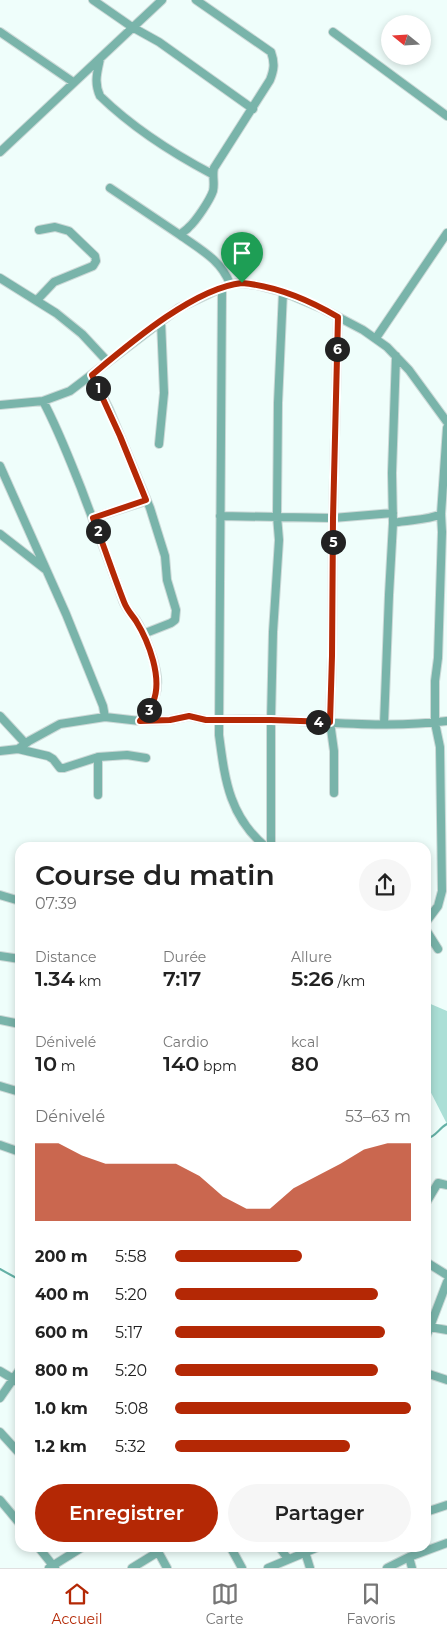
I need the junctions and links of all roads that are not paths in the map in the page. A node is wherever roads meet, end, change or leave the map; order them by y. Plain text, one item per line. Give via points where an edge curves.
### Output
1 (93, 0) edge
2 (162, 0) edge
3 (196, 0) edge
4 (132, 27) junction
5 (0, 32) edge
6 (333, 32) dead end
7 (100, 59) junction
8 (74, 82) junction
9 (253, 110) junction
10 (447, 116) edge
11 (0, 152) edge
12 (212, 174) junction
13 (110, 188) dead end
14 (39, 230) dead end
15 (447, 233) edge
16 (180, 235) junction
17 (0, 278) edge
18 (230, 284) junction
19 (222, 288) junction
20 (283, 292) junction
21 (37, 300) junction
22 (338, 317) junction
23 (161, 321) junction
24 (376, 338) junction
25 (396, 356) junction
26 (108, 362) junction
27 (92, 375) junction
28 (43, 401) junction
29 (0, 405) edge
30 (447, 422) edge
31 (447, 428) edge
32 (159, 444) dead end
33 (0, 466) edge
34 (146, 500) junction
35 (393, 513) junction
36 (441, 514) junction
37 (220, 516) junction
38 (277, 516) junction
39 (93, 518) junction
40 (333, 518) junction
41 (393, 523) junction
42 (0, 534) edge
43 (46, 570) junction
44 (142, 634) junction
45 (0, 716) edge
46 (105, 717) junction
47 (218, 720) junction
48 (271, 720) junction
49 (140, 721) junction
50 (447, 721) edge
51 (330, 722) junction
52 (435, 723) junction
53 (384, 724) junction
54 (21, 746) junction
55 (0, 751) edge
56 (98, 757) junction
57 (146, 758) dead end
58 (334, 793) dead end
59 (98, 795) dead end
60 (260, 842) edge
61 (271, 842) edge
62 (0, 895) edge
63 (15, 900) edge
64 (431, 915) edge
65 (431, 938) edge
66 (438, 949) dead end
67 (0, 956) edge
68 (15, 958) edge
69 (0, 1020) edge
70 (15, 1023) edge
71 (0, 1086) edge
72 (15, 1090) edge
73 (0, 1146) edge
74 (15, 1150) edge
75 (447, 1185) edge
76 (431, 1195) edge
77 (431, 1265) edge
78 (447, 1275) edge
79 (447, 1282) edge
80 (431, 1315) edge
81 (431, 1327) edge
82 (447, 1330) edge
83 (0, 1370) edge
84 (15, 1375) edge
85 (431, 1375) edge
86 (12, 1378) junction
87 (15, 1380) edge
88 (447, 1380) edge
89 (0, 1398) edge
90 (0, 1432) edge
91 (15, 1448) edge
92 (0, 1500) edge
93 (447, 1505) edge
94 (431, 1510) edge
95 (13, 1515) joint
96 (15, 1518) edge
97 (447, 1543) edge
98 (431, 1549) edge
99 (42, 1552) edge
100 (75, 1552) edge
101 (154, 1552) edge
102 (158, 1552) edge
103 (233, 1552) edge
104 (283, 1552) edge
105 (305, 1552) joint
106 (425, 1552) edge
107 (410, 1558) junction
108 (288, 1559) junction
109 (53, 1567) edge
110 (132, 1568) edge
111 (167, 1568) edge
112 (242, 1568) edge
113 (268, 1568) edge
114 (310, 1568) edge
115 (387, 1568) edge
116 (412, 1568) edge

1 - 4 street
2 - 4 street
3 - 9 street via 271,52 274,69
4 - 7 street
4 - 9 street via 159,42
5 - 8 street
6 - 10 street
7 - 8 street
7 - 12 street via 96,87 100,96 148,135
8 - 11 street
9 - 12 street
12 - 16 street via 213,191 209,199
13 - 16 street
14 - 21 street via 55,227 69,231 95,256 96,261 93,266 54,282
15 - 24 street
16 - 18 street via 220,265
17 - 21 street
18 - 19 street
18 - 20 street via 256,285
19 - 23 street via 179,308
19 - 37 street
20 - 22 street
20 - 38 street
21 - 26 street via 82,334
22 - 24 street
22 - 40 street
23 - 26 street
23 - 32 street via 164,393
24 - 25 street
25 - 30 street
25 - 35 street
26 - 27 street
27 - 28 street via 70,391
27 - 34 street
28 - 29 street
28 - 39 street
31 - 36 street
33 - 43 street
34 - 39 street
34 - 44 street via 162,544 176,615 171,623
35 - 40 street
35 - 41 street
36 - 41 street via 425,520
36 - 52 street
37 - 38 street
37 - 47 street
38 - 40 street
38 - 48 street via 279,540
39 - 44 street via 126,608
40 - 51 street
41 - 53 street
42 - 43 street
43 - 46 street
44 - 49 street via 157,679 152,704
45 - 54 street
46 - 49 street
46 - 54 street via 60,724
47 - 48 street
47 - 49 street via 189,716
47 - 60 street via 228,790 243,823
48 - 51 street
48 - 61 street
50 - 52 street
51 - 53 street
51 - 58 street
52 - 53 street
52 - 64 street via 440,747 442,891 438,906
54 - 55 street
54 - 56 street via 48,756 60,768
56 - 57 street via 127,755
56 - 59 street
62 - 63 street
65 - 66 street
67 - 68 street
69 - 70 street
71 - 72 street
73 - 74 street
75 - 76 street via 438,1183
77 - 78 street
79 - 80 street
81 - 82 street
83 - 86 street
84 - 86 street
85 - 88 street
86 - 87 street
86 - 89 street
90 - 91 street
92 - 95 street
93 - 94 street
95 - 96 street
97 - 98 street
99 - 109 street
100 - 109 street
101 - 110 street
102 - 111 street
103 - 112 street
104 - 108 street
105 - 108 street
105 - 114 street
106 - 107 street
107 - 115 street
107 - 116 street
108 - 113 street

